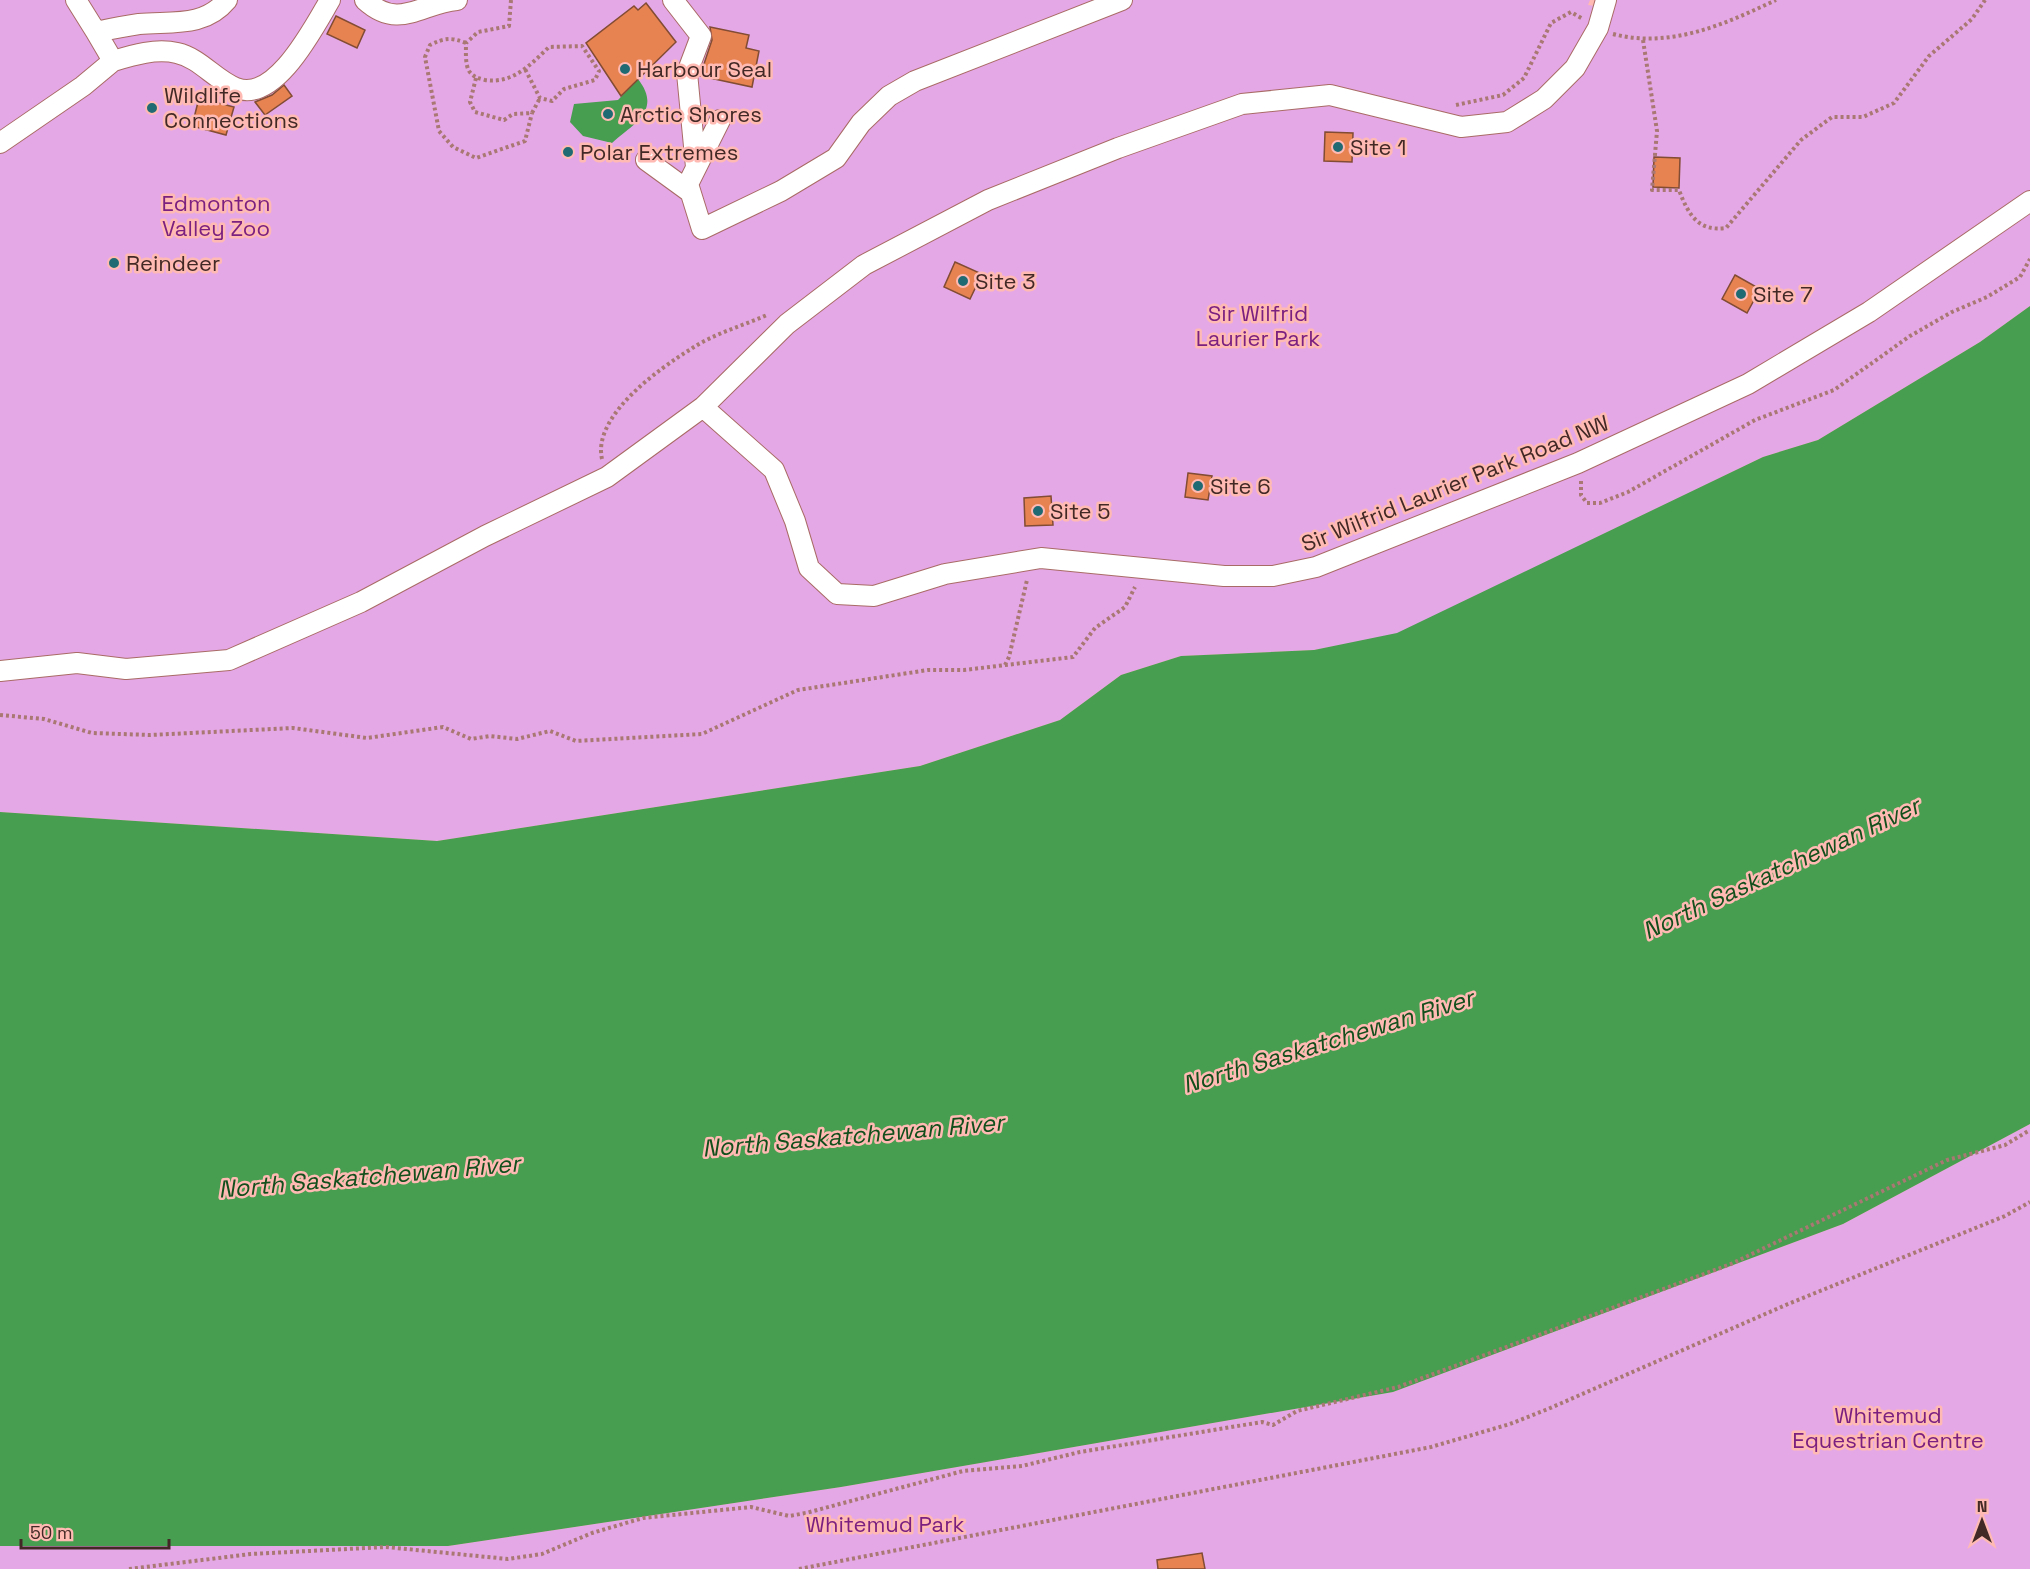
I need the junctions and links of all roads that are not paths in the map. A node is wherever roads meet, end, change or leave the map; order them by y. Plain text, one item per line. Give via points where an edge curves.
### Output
1 (76, 0) edge
2 (228, 0) edge
3 (330, 0) edge
4 (365, 0) edge
5 (457, 0) edge
6 (673, 0) edge
7 (1122, 0) edge
8 (1606, 0) edge
9 (96, 32) junction
10 (113, 61) junction
11 (720, 120) dead end
12 (0, 142) edge
13 (646, 160) dead end
14 (696, 167) junction
15 (690, 192) junction
16 (2030, 201) edge
17 (703, 407) junction
18 (0, 671) edge

1 - 9 street
2 - 9 street via 213,13 194,21 139,24
3 - 10 street via 294,55 263,88 236,88 174,52
4 - 5 street via 380,11 402,15
6 - 14 street via 700,36 687,73
7 - 15 street via 915,81 889,96 861,123 836,158 781,191 702,229
8 - 17 street via 1598,28 1575,68 1544,99 1508,122 1461,127 1330,95 1242,104 988,200 864,265 787,324
9 - 10 street
10 - 12 street
11 - 14 street
13 - 15 street
14 - 15 street via 688,184
16 - 17 street, Sir Wilfrid Laurier Park Road NW via 1869,312 1748,384 1578,463 1316,567 1273,576 1224,576 1041,558 945,574 874,596 837,594 809,568 774,470
17 - 18 street via 607,477 361,602 229,660 126,669 77,663

